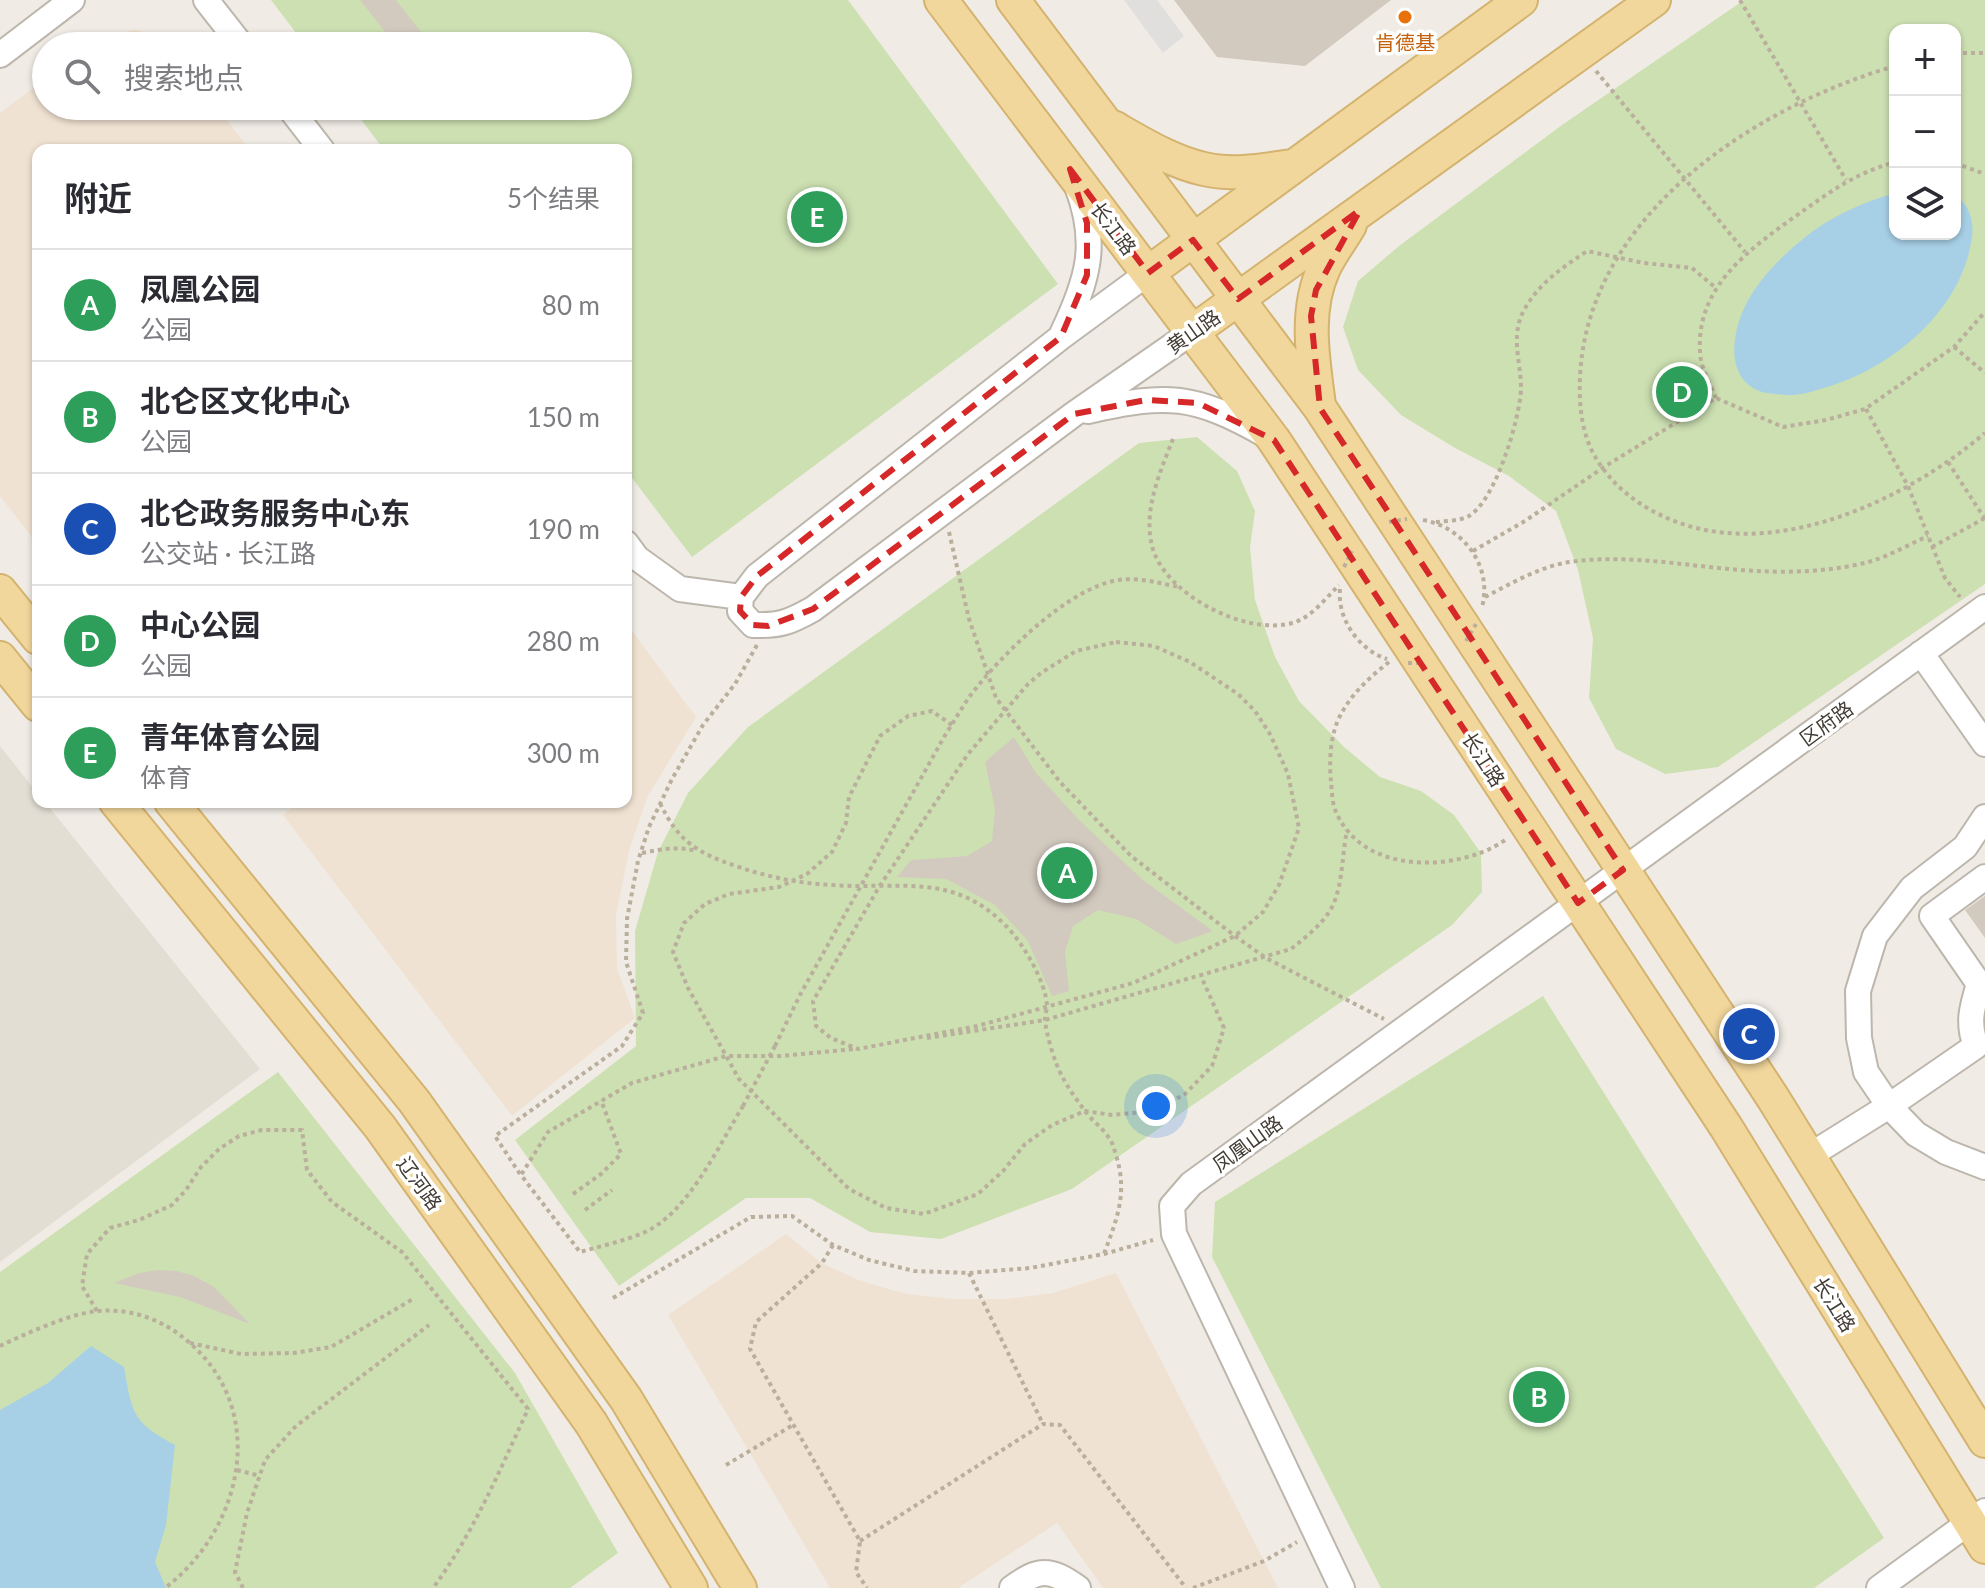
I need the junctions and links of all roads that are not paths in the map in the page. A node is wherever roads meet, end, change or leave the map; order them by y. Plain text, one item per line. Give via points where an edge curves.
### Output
1 (72, 0) edge
2 (206, 0) edge
3 (941, 0) edge
4 (1013, 0) edge
5 (1521, 0) edge
6 (1654, 0) edge
7 (231, 32) edge
8 (0, 55) edge
9 (299, 120) edge
10 (1104, 122) junction
11 (317, 144) edge
12 (1296, 165) junction
13 (1070, 169) junction
14 (1360, 210) junction
15 (1193, 240) junction
16 (1148, 273) junction
17 (1238, 299) junction
18 (1192, 332) junction
19 (1061, 337) junction
20 (1320, 408) junction
21 (1074, 414) junction
22 (1274, 440) junction
23 (632, 551) edge
24 (0, 591) edge
25 (741, 597) junction
26 (1979, 611) edge
27 (32, 631) edge
28 (1921, 653) junction
29 (0, 658) edge
30 (32, 698) edge
31 (1985, 744) edge
32 (121, 808) edge
33 (176, 808) edge
34 (1985, 817) edge
35 (1666, 839) joint
36 (1623, 870) junction
37 (1985, 877) edge
38 (1912, 888) junction
39 (1578, 903) junction
40 (1932, 916) junction
41 (1982, 988) edge
42 (1980, 1050) edge
43 (1889, 1106) junction
44 (1809, 1156) junction
45 (1985, 1167) edge
46 (1985, 1441) edge
47 (1980, 1527) edge
48 (691, 1588) edge
49 (740, 1588) edge
50 (1012, 1588) edge
51 (1078, 1588) edge
52 (1342, 1588) edge
53 (1879, 1588) edge

1 - 8 street
2 - 7 street
3 - 13 main road, 长江路
4 - 10 main road
5 - 12 main road
6 - 14 main road, 黄山路
9 - 11 street
10 - 12 main road via 1206,170
10 - 15 main road
12 - 15 main road
13 - 16 main road, 长江路
13 - 19 street via 1087,223 1087,275
14 - 17 main road, 黄山路
14 - 20 main road via 1324,267 1316,290 1311,316
15 - 16 main road
15 - 17 main road
16 - 18 main road, 长江路
16 - 19 street
17 - 18 main road, 黄山路
17 - 20 main road
18 - 21 street, 黄山路
18 - 22 main road, 长江路
19 - 25 street via 757,576
20 - 36 main road
21 - 22 street via 1171,398 1218,411
21 - 25 street, 黄山路 via 786,624 753,625 740,611
22 - 39 main road, 长江路
23 - 25 street via 680,589
24 - 27 main road
26 - 28 street, 区府路
28 - 31 street
28 - 35 street, 区府路
29 - 30 main road
32 - 48 main road, 辽河路 via 380,1127 591,1423
33 - 49 main road, 辽河路 via 414,1101 626,1399
34 - 38 street via 1965,847
35 - 36 street, 凤凰山路
36 - 39 street, 凤凰山路
36 - 44 main road
37 - 40 street
38 - 40 street
38 - 43 street via 1875,936 1858,991 1866,1072
39 - 47 main road, 长江路
39 - 52 street, 凤凰山路 via 1191,1184 1172,1206 1174,1234
40 - 41 street
41 - 42 street via 1971,1011 1970,1029
42 - 43 street
43 - 44 street
43 - 45 street via 1916,1134
44 - 46 main road
47 - 53 street
50 - 51 street via 1033,1573 1060,1575

